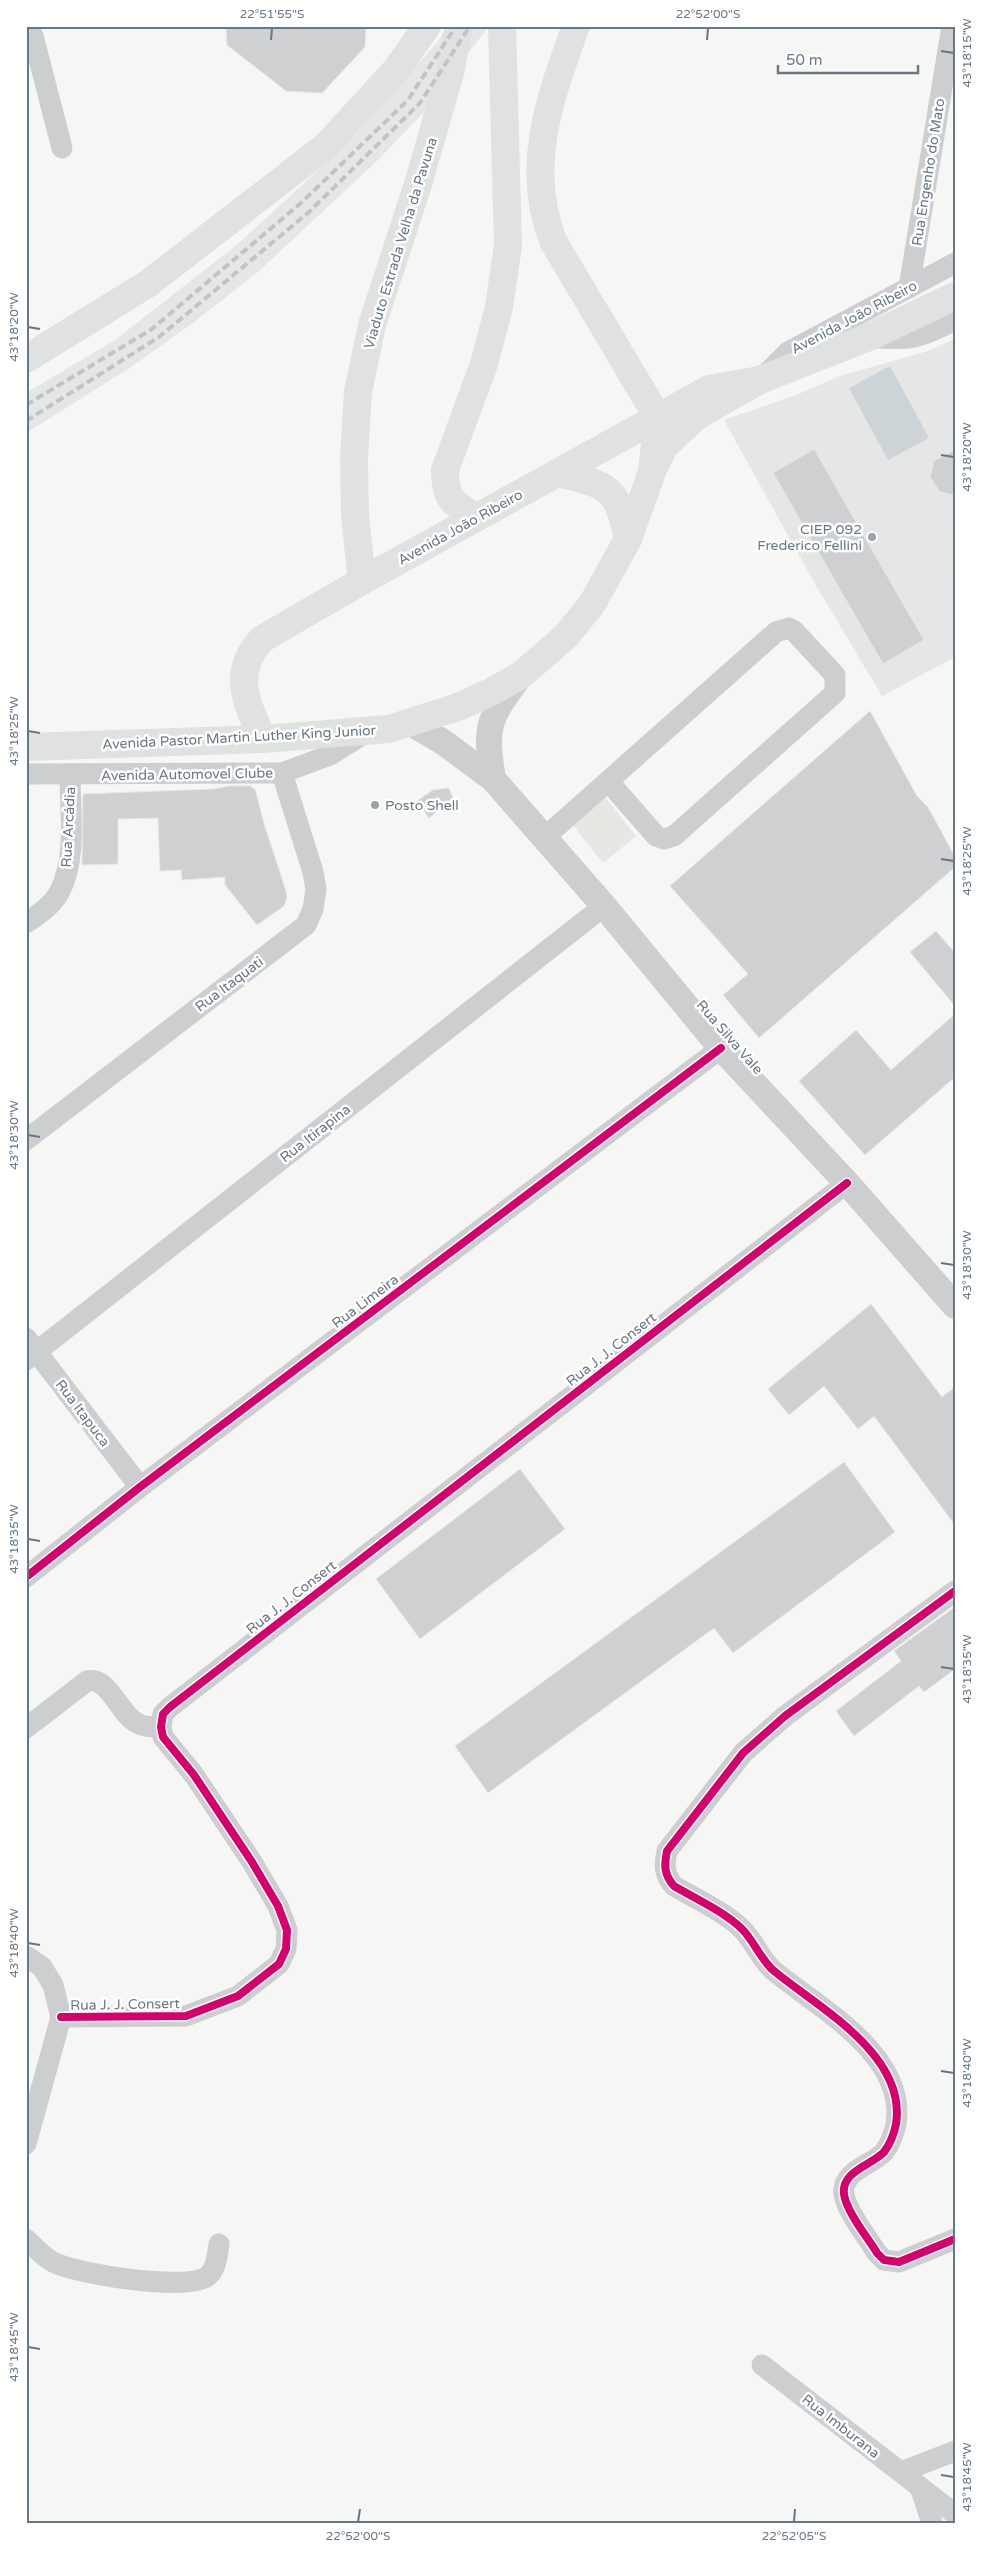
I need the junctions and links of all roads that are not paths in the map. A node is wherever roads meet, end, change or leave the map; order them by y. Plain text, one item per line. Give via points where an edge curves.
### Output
1 (427, 26) edge
2 (459, 26) edge
3 (502, 26) edge
4 (576, 26) edge
5 (952, 26) edge
6 (26, 27) edge
7 (62, 148) dead end
8 (955, 262) edge
9 (909, 288) junction
10 (955, 296) edge
11 (955, 320) edge
12 (869, 337) junction
13 (26, 359) edge
14 (760, 380) junction
15 (658, 418) junction
16 (652, 471) junction
17 (558, 474) junction
18 (477, 516) junction
19 (628, 539) junction
20 (362, 581) junction
21 (521, 675) junction
22 (411, 722) junction
23 (368, 731) junction
24 (263, 739) junction
25 (26, 748) edge
26 (282, 773) junction
27 (26, 774) edge
28 (70, 775) junction
29 (493, 779) junction
30 (609, 782) junction
31 (544, 838) junction
32 (604, 906) junction
33 (26, 923) edge
34 (721, 1048) junction
35 (26, 1140) edge
36 (847, 1182) junction
37 (955, 1306) edge
38 (30, 1350) edge
39 (140, 1487) junction
40 (26, 1577) edge
41 (955, 1591) edge
42 (161, 1727) junction
43 (26, 1728) edge
44 (26, 1956) edge
45 (61, 2017) junction
46 (26, 2144) edge
47 (26, 2239) edge
48 (955, 2239) edge
49 (219, 2244) dead end
50 (762, 2364) dead end
51 (955, 2451) edge
52 (901, 2472) junction
53 (920, 2487) junction
54 (955, 2514) edge
55 (932, 2523) edge

1 - 13 main road via 396,70 328,145 149,283
2 - 20 main road, Viaduto Estrada Velha da Pavuna via 450,74 372,325 358,392 355,516
3 - 18 main road via 508,246 499,307 484,364 445,470 449,498
4 - 15 main road via 553,90 541,149 540,188 544,219 552,241
5 - 9 street, Rua Engenho do Mato
6 - 7 street via 33,36
8 - 9 street, Avenida João Ribeiro
9 - 14 street, Avenida João Ribeiro via 788,352
10 - 12 main road, Avenida João Ribeiro
11 - 12 street via 912,339
12 - 14 main road, Avenida João Ribeiro
14 - 15 main road, Avenida João Ribeiro via 709,389
14 - 16 main road, Avenida João Ribeiro via 686,424 664,447
15 - 16 main road, Avenida Pastor Martin Luther King Junior
15 - 17 main road, Avenida João Ribeiro
16 - 19 main road, Avenida Pastor Martin Luther King Junior
17 - 18 main road, Avenida João Ribeiro
17 - 19 main road via 593,482 611,492 622,513
18 - 20 main road, Avenida João Ribeiro
19 - 21 main road, Avenida Pastor Martin Luther King Junior via 592,604 566,636
20 - 24 main road, Avenida João Ribeiro via 262,639 250,652 243,686
21 - 22 main road, Avenida Pastor Martin Luther King Junior via 458,707
21 - 29 street via 493,715 488,750
22 - 23 main road, Avenida Pastor Martin Luther King Junior
22 - 29 street, Rua Silva Vale
23 - 24 main road, Avenida Pastor Martin Luther King Junior
23 - 26 street, Avenida Automovel Clube via 330,755
24 - 25 main road, Avenida Pastor Martin Luther King Junior
26 - 28 street, Avenida Automovel Clube
26 - 35 street, Rua Itaquati via 316,889 306,925
27 - 28 street, Avenida Automovel Clube
28 - 33 street, Rua Arcádia via 68,868 59,892 44,910
29 - 31 street, Rua Silva Vale
30 - 30 street via 782,629 794,631 836,675 835,693 674,836 664,839 656,836
30 - 31 street
31 - 32 street, Rua Silva Vale
32 - 34 street, Rua Silva Vale
32 - 38 street, Rua Itirapina
34 - 36 street, Rua Silva Vale
34 - 39 street, Rua Limeira
36 - 37 street, Rua Silva Vale
36 - 42 street, Rua J. J. Consert via 170,1707 163,1714
38 - 39 street, Rua Itapuca
39 - 40 street, Rua Limeira
41 - 48 street via 785,1716 743,1753 666,1851 664,1865 667,1878 674,1886 740,1927 772,1969 831,2012 886,2071 897,2109 891,2141 883,2153 851,2175 844,2193 847,2204 877,2253 884,2260 899,2262
42 - 43 street via 137,1724 102,1684 91,1680
42 - 45 street, Rua J. J. Consert via 163,1737 194,1775 278,1906 287,1930 286,1949 279,1964 238,1996 186,2016
44 - 45 street via 42,1967 53,1986
45 - 46 street
47 - 49 street via 43,2255 70,2269 172,2282 204,2278 213,2270
50 - 52 street, Rua Imburana
51 - 52 street
52 - 53 street, Rua Imburana
53 - 54 street, Rua Imburana
53 - 55 street

